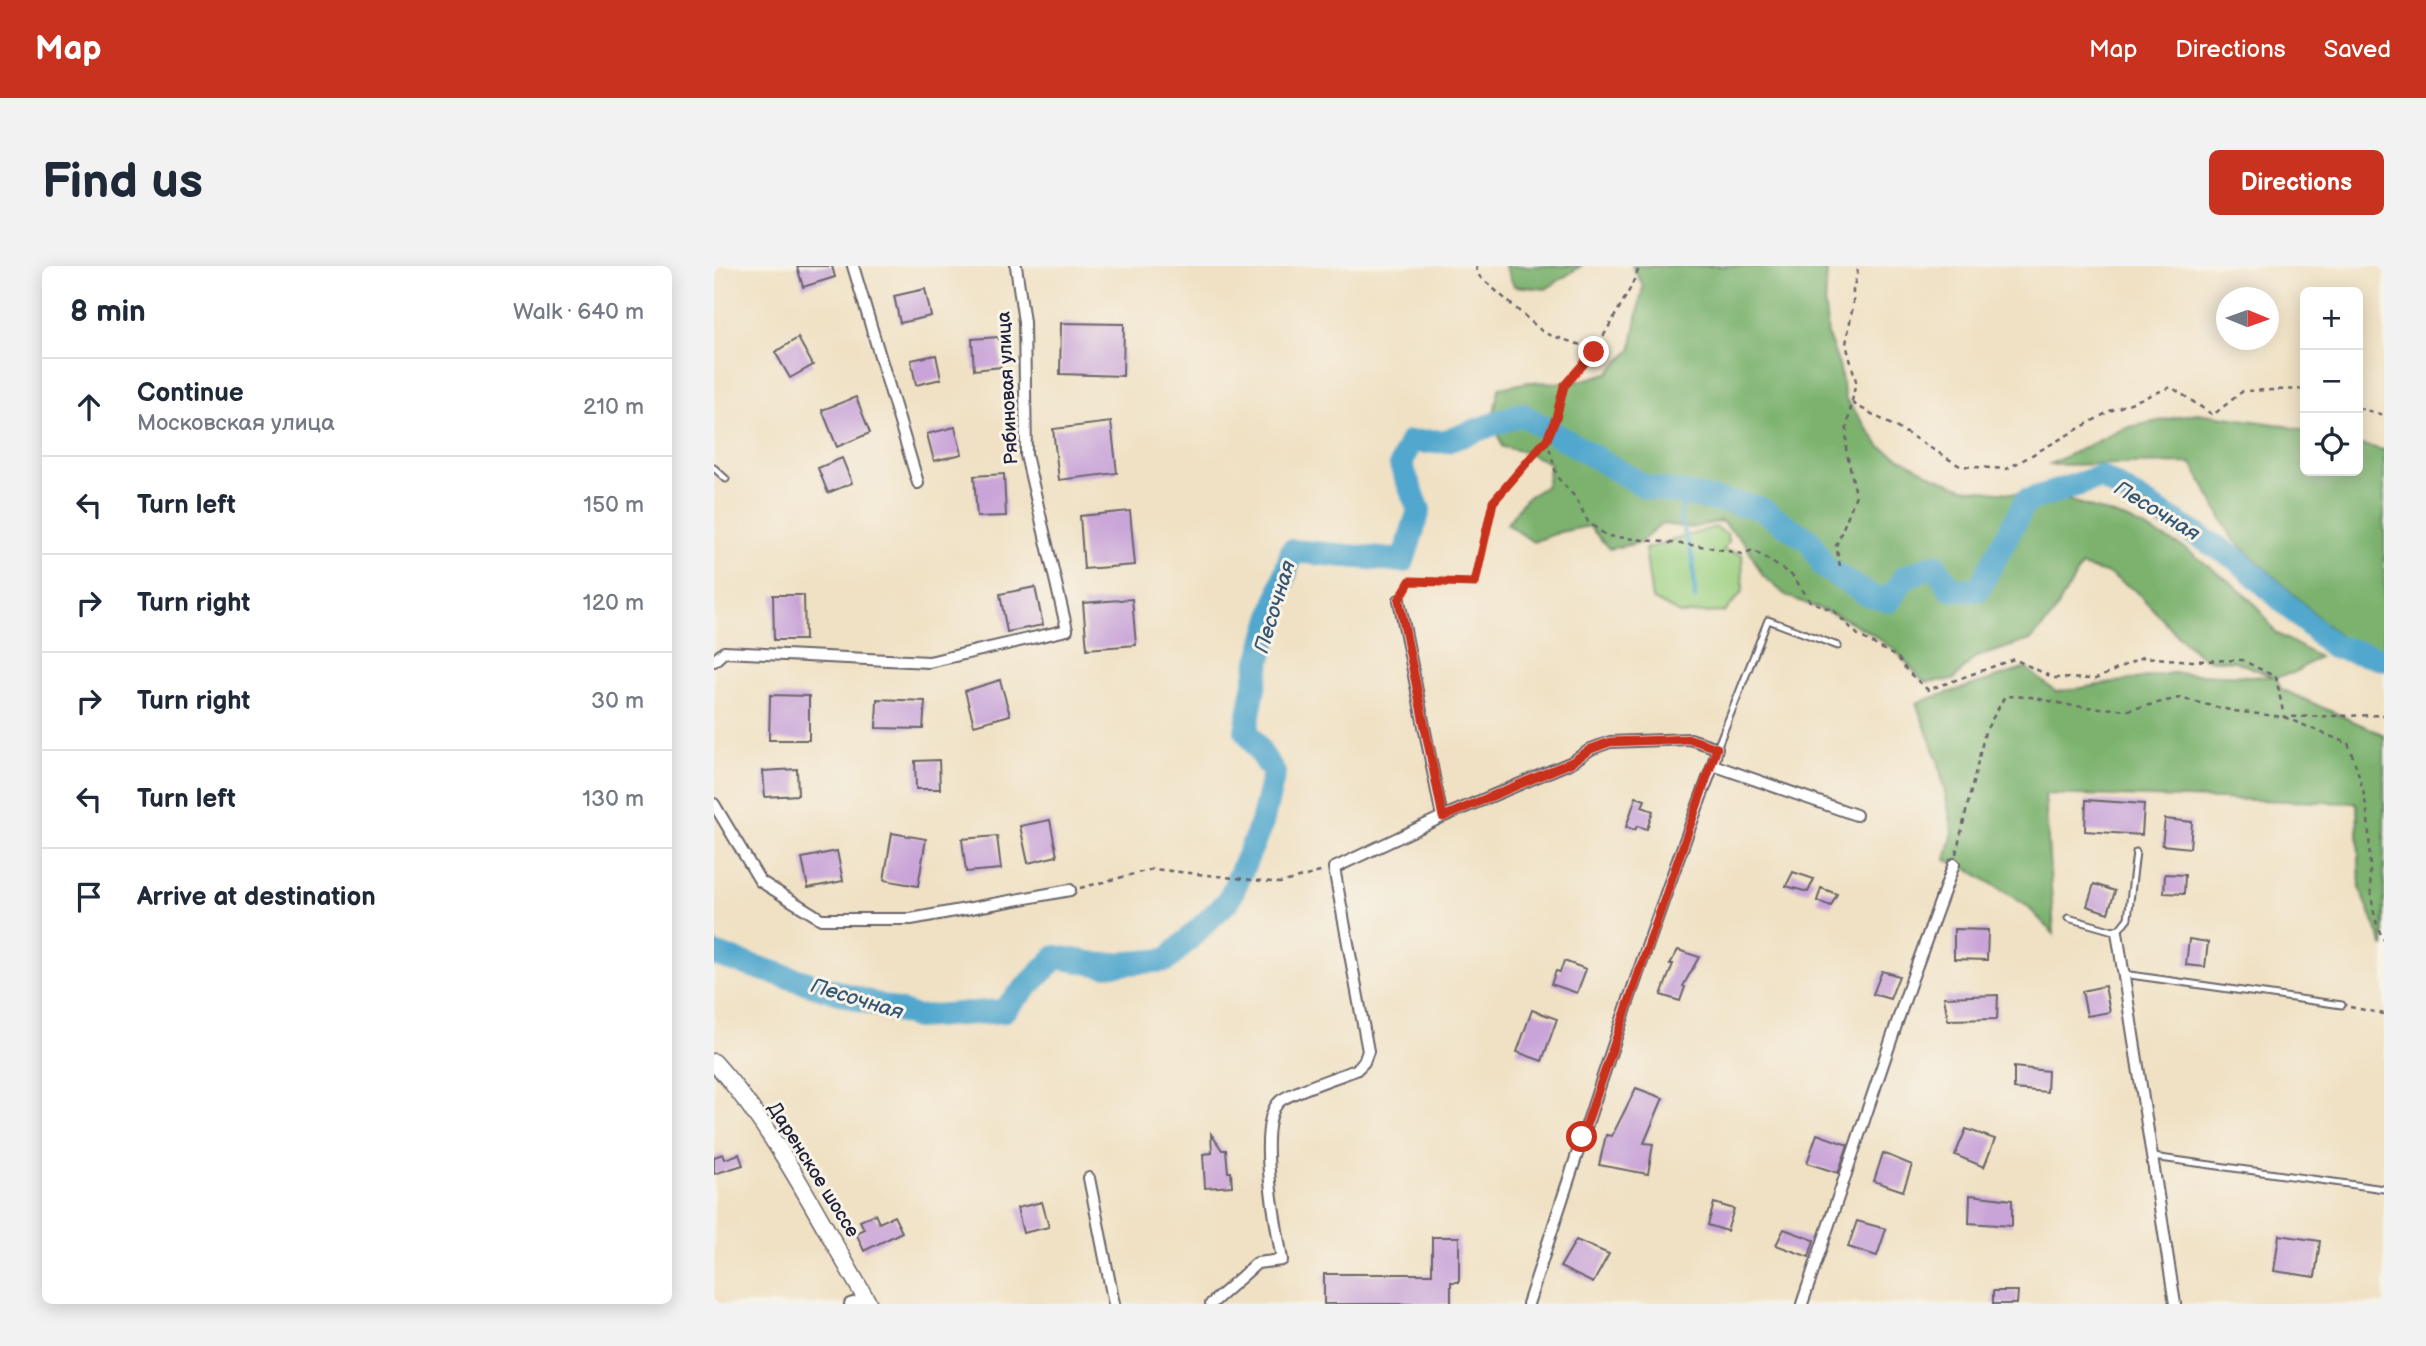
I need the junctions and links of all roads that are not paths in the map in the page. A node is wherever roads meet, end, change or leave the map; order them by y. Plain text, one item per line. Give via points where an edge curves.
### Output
1 (853, 266) edge
2 (1016, 266) edge
3 (714, 468) edge
4 (726, 480) dead end
5 (918, 483) dead end
6 (1399, 600) road end
7 (1838, 646) dead end
8 (714, 661) edge
9 (1717, 748) junction
10 (1713, 765) junction
11 (714, 804) edge
12 (1856, 815) dead end
13 (1443, 817) junction
14 (2136, 852) dead end
15 (1954, 864) road end
16 (1070, 890) road end
17 (2068, 918) dead end
18 (2117, 932) junction
19 (2123, 974) junction
20 (2342, 1005) road end
21 (714, 1062) edge
22 (2153, 1157) junction
23 (1089, 1178) dead end
24 (2384, 1189) edge
25 (862, 1302) edge
26 (1114, 1304) edge
27 (1212, 1304) edge
28 (1528, 1304) edge
29 (1802, 1304) edge
30 (2175, 1304) edge

1 - 5 street
2 - 8 street, Рябиновая улица via 1024,322 1026,456 1068,630 929,662 724,652
3 - 4 lane
6 - 13 street
7 - 9 lane via 1768,620
9 - 10 street
9 - 13 street via 1690,739 1610,742
10 - 12 street
10 - 28 street
11 - 16 street via 760,881 821,919 911,919
13 - 27 street via 1334,868 1368,1051 1356,1070 1282,1099 1272,1110 1267,1159 1282,1260 1257,1263
14 - 18 lane via 2128,918
15 - 29 street
17 - 18 lane
18 - 19 street
19 - 20 lane
19 - 22 street
21 - 25 main road, Даренское шоссе via 810,1197
22 - 24 lane
22 - 30 street
23 - 26 street

